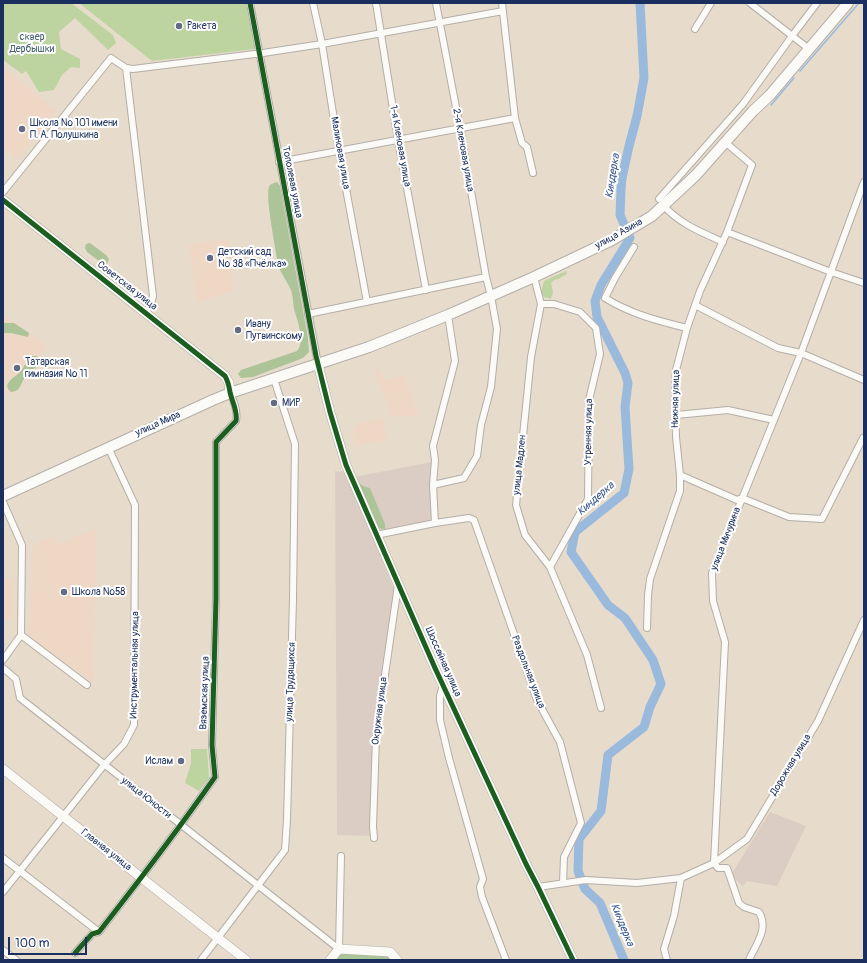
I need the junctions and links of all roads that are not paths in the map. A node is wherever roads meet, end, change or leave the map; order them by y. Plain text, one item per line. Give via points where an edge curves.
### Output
1 (250, 3) edge
2 (313, 3) edge
3 (376, 3) edge
4 (436, 3) edge
5 (502, 3) edge
6 (711, 3) edge
7 (750, 3) edge
8 (817, 3) edge
9 (848, 3) edge
10 (503, 11) junction
11 (439, 22) junction
12 (695, 29) dead end
13 (382, 34) junction
14 (792, 36) junction
15 (322, 44) junction
16 (809, 49) junction
17 (259, 53) junction
18 (126, 68) junction
19 (515, 118) junction
20 (460, 128) junction
21 (398, 140) junction
22 (725, 142) junction
23 (339, 151) junction
24 (279, 162) junction
25 (533, 173) dead end
26 (864, 182) edge
27 (3, 192) edge
28 (3, 200) edge
29 (661, 202) junction
30 (727, 232) junction
31 (723, 242) junction
32 (634, 247) dead end
33 (831, 272) junction
34 (486, 277) junction
35 (534, 277) junction
36 (864, 283) edge
37 (426, 290) junction
38 (491, 296) junction
39 (367, 302) junction
40 (541, 304) junction
41 (695, 305) junction
42 (146, 312) junction
43 (308, 314) junction
44 (448, 315) junction
45 (687, 328) junction
46 (801, 353) junction
47 (318, 364) junction
48 (274, 379) junction
49 (864, 380) edge
50 (230, 393) junction
51 (676, 415) junction
52 (774, 420) junction
53 (863, 438) edge
54 (108, 447) junction
55 (680, 475) junction
56 (433, 485) junction
57 (3, 496) edge
58 (742, 498) junction
59 (3, 502) edge
60 (435, 523) junction
61 (376, 535) junction
62 (550, 568) junction
63 (398, 585) junction
64 (864, 620) edge
65 (647, 628) dead end
66 (21, 635) junction
67 (3, 660) edge
68 (3, 668) edge
69 (87, 685) dead end
70 (443, 685) junction
71 (451, 702) junction
72 (601, 708) dead end
73 (439, 710) junction
74 (104, 765) junction
75 (3, 770) edge
76 (64, 817) junction
77 (182, 826) junction
78 (374, 838) dead end
79 (340, 856) dead end
80 (3, 858) edge
81 (714, 863) junction
82 (20, 871) junction
83 (142, 878) junction
84 (681, 878) junction
85 (563, 883) junction
86 (258, 886) junction
87 (538, 887) junction
88 (3, 892) edge
89 (98, 932) junction
90 (218, 939) junction
91 (339, 949) junction
92 (3, 950) edge
93 (76, 953) dead end
94 (16, 960) edge
95 (201, 960) edge
96 (246, 960) edge
97 (330, 960) edge
98 (397, 960) edge
99 (506, 960) edge
100 (572, 960) edge
101 (667, 960) edge
102 (750, 960) edge

1 - 17 street, Тополевая улица
2 - 15 street, Малиновая улица
3 - 13 street, 1-я Кленовая улица
4 - 11 street, 2-я Кленовая улица
5 - 10 street
6 - 12 street
7 - 14 street
8 - 14 street
9 - 16 main road, улица Азина
10 - 11 street
10 - 19 street
11 - 13 street
11 - 20 street, 2-я Кленовая улица
13 - 15 street
13 - 21 street, 1-я Кленовая улица
14 - 16 street
14 - 29 street via 743,104
15 - 17 street
15 - 23 street, Малиновая улица
16 - 22 main road, улица Азина
17 - 18 street via 133,70
17 - 24 street, Тополевая улица
18 - 27 street via 112,58
18 - 42 street via 153,296 152,304
19 - 20 street
19 - 25 street via 522,143 527,147
20 - 21 street
20 - 34 street, 2-я Кленовая улица
21 - 23 street
21 - 37 street, 1-я Кленовая улица
22 - 29 main road, улица Азина via 696,175
22 - 30 street, Нижняя улица via 752,165
23 - 24 street
23 - 39 street, Малиновая улица
24 - 43 street, Тополевая улица
26 - 33 street, улица Мичурина
28 - 42 street, Советская улица
29 - 31 street via 682,223
29 - 35 main road, улица Азина via 652,216 612,240
30 - 31 street, Нижняя улица
30 - 33 street
31 - 41 street, Нижняя улица
32 - 45 street via 605,298 646,318
33 - 36 street
33 - 46 street, улица Мичурина
34 - 37 street
34 - 38 street, 2-я Кленовая улица
35 - 38 main road, улица Азина
35 - 40 street, улица Мадлен
37 - 39 street
38 - 44 main road, улица Азина
38 - 56 street, 2-я Кленовая улица via 497,329 491,386 481,425 477,456 464,478
39 - 43 street
40 - 62 street, улица Мадлен via 531,358 516,505 525,535
40 - 62 street, Утренняя улица via 554,304 580,312 596,328 600,354 589,400 588,499
41 - 45 street, Нижняя улица
41 - 46 street via 778,348
42 - 50 street, Советская улица via 226,376
43 - 47 street, Тополевая улица
44 - 47 main road, улица Азина via 384,342
44 - 56 street via 455,361 433,446
45 - 51 street, Нижняя улица via 676,370
46 - 49 street
46 - 52 street, улица Мичурина
47 - 48 main road, улица Мира
47 - 61 street, Шоссейная улица via 346,465
48 - 50 main road, улица Мира
48 - 86 street, улица Трудящихся via 294,444 294,599 285,850
50 - 54 main road, улица Мира
50 - 77 street, Вяземская улица via 237,416 236,421 216,442 216,598 212,745 215,777
51 - 52 street via 728,410
51 - 55 street, Нижняя улица
52 - 58 street, улица Мичурина
53 - 58 street via 822,519 789,517
54 - 57 main road, улица Мира
54 - 74 street, Инструментальная улица via 135,505 134,725 124,744
55 - 58 street via 736,500
55 - 65 street, Нижняя улица via 680,491 650,579
56 - 60 street
58 - 81 street, улица Мичурина via 712,572 713,601 725,642
59 - 66 street via 22,544
60 - 61 street, Раздольная улица
60 - 85 street, Раздольная улица via 469,518 474,520 537,700 560,742 581,823 564,857
61 - 63 street, Шоссейная улица
62 - 72 street, улица Мадлен via 587,655
63 - 70 street, Шоссейная улица
63 - 78 street, Окружная улица via 376,737
64 - 81 street, Дорожная улица via 818,721 747,839
66 - 67 street
66 - 69 street
68 - 74 street, улица Юности via 16,679 20,698
70 - 71 street, Шоссейная улица
70 - 73 street
71 - 73 street via 443,704
71 - 87 street, Шоссейная улица
73 - 99 street via 449,758 483,879 480,887 482,898
74 - 76 street, Инструментальная улица
74 - 77 street, улица Юности
75 - 76 street, Главная улица
76 - 82 street, Инструментальная улица
76 - 83 street, Главная улица
77 - 83 street, Вяземская улица
77 - 86 street, улица Юности
79 - 91 street
80 - 82 street
81 - 84 street, Дорожная улица
81 - 102 street via 718,868 727,868 739,903 759,912 763,920 762,933
82 - 88 street, Инструментальная улица
82 - 89 street
83 - 89 street, Вяземская улица
83 - 90 street, Главная улица
84 - 85 street, Дорожная улица via 637,883 586,880
84 - 101 street via 674,916 664,949
85 - 87 street, Дорожная улица
86 - 90 street, улица Трудящихся
86 - 91 street, улица Юности
87 - 100 street, Шоссейная улица
89 - 93 street, Вяземская улица via 92,934
90 - 95 street, улица Трудящихся
90 - 96 street, Главная улица
91 - 97 street
91 - 98 street via 390,952
92 - 94 street

